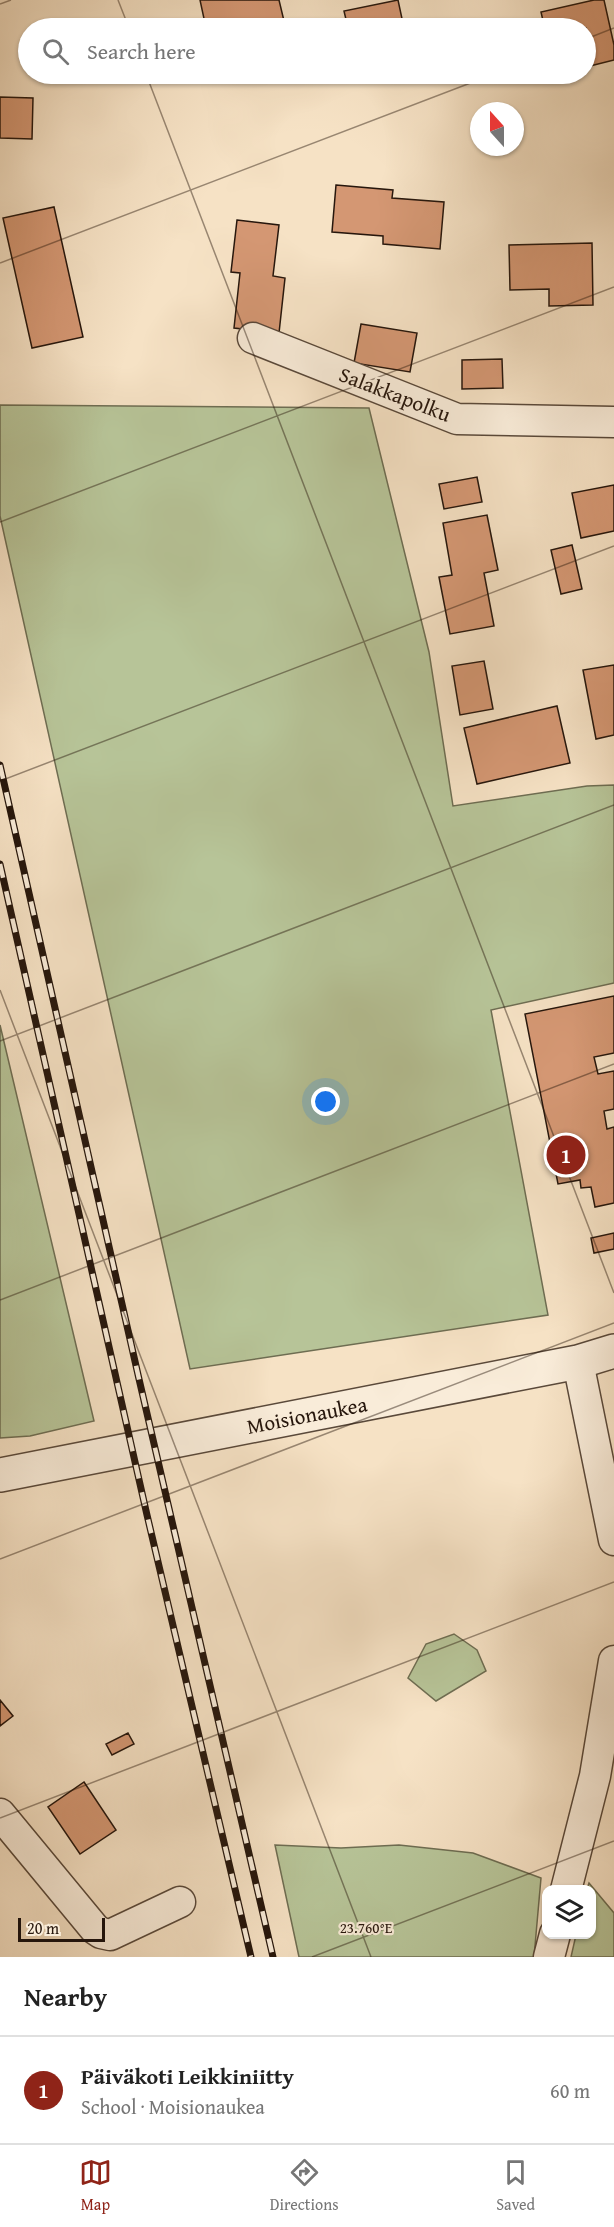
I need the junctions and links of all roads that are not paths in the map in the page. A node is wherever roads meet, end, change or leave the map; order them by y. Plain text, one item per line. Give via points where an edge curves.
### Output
1 (253, 338) dead end
2 (614, 422) edge
3 (614, 1351) edge
4 (578, 1362) junction
5 (0, 1475) edge
6 (614, 1540) edge
7 (614, 1661) edge
8 (0, 1814) edge
9 (567, 1885) edge
10 (180, 1902) dead end
11 (554, 1939) edge
12 (549, 1957) edge

1 - 2 street, Salakkapolku via 458,419
3 - 4 street, Moisionaukea
4 - 5 street, Moisionaukea
4 - 6 street
7 - 9 street via 595,1776
8 - 10 street via 101,1933 110,1935
11 - 12 street

